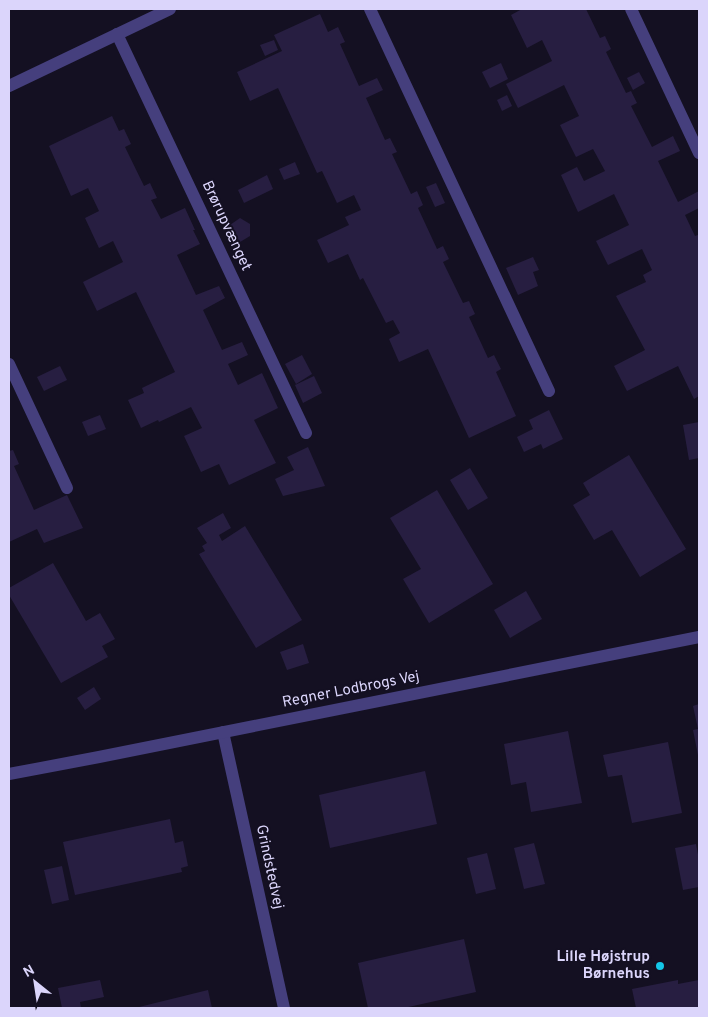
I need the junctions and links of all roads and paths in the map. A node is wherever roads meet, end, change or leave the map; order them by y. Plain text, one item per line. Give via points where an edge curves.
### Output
1 (170, 9) edge
2 (370, 9) edge
3 (631, 9) edge
4 (117, 34) junction
5 (9, 86) edge
6 (699, 153) edge
7 (9, 364) edge
8 (549, 391) dead end
9 (306, 433) dead end
10 (67, 488) dead end
11 (699, 637) edge
12 (223, 732) junction
13 (9, 774) edge
14 (284, 1008) edge

1 - 4 street
2 - 8 street
3 - 6 street
4 - 5 street
4 - 9 street, Brørupvænget
7 - 10 street
11 - 12 street, Regner Lodbrogs Vej
12 - 13 street, Regner Lodbrogs Vej
12 - 14 street, Grindstedvej

